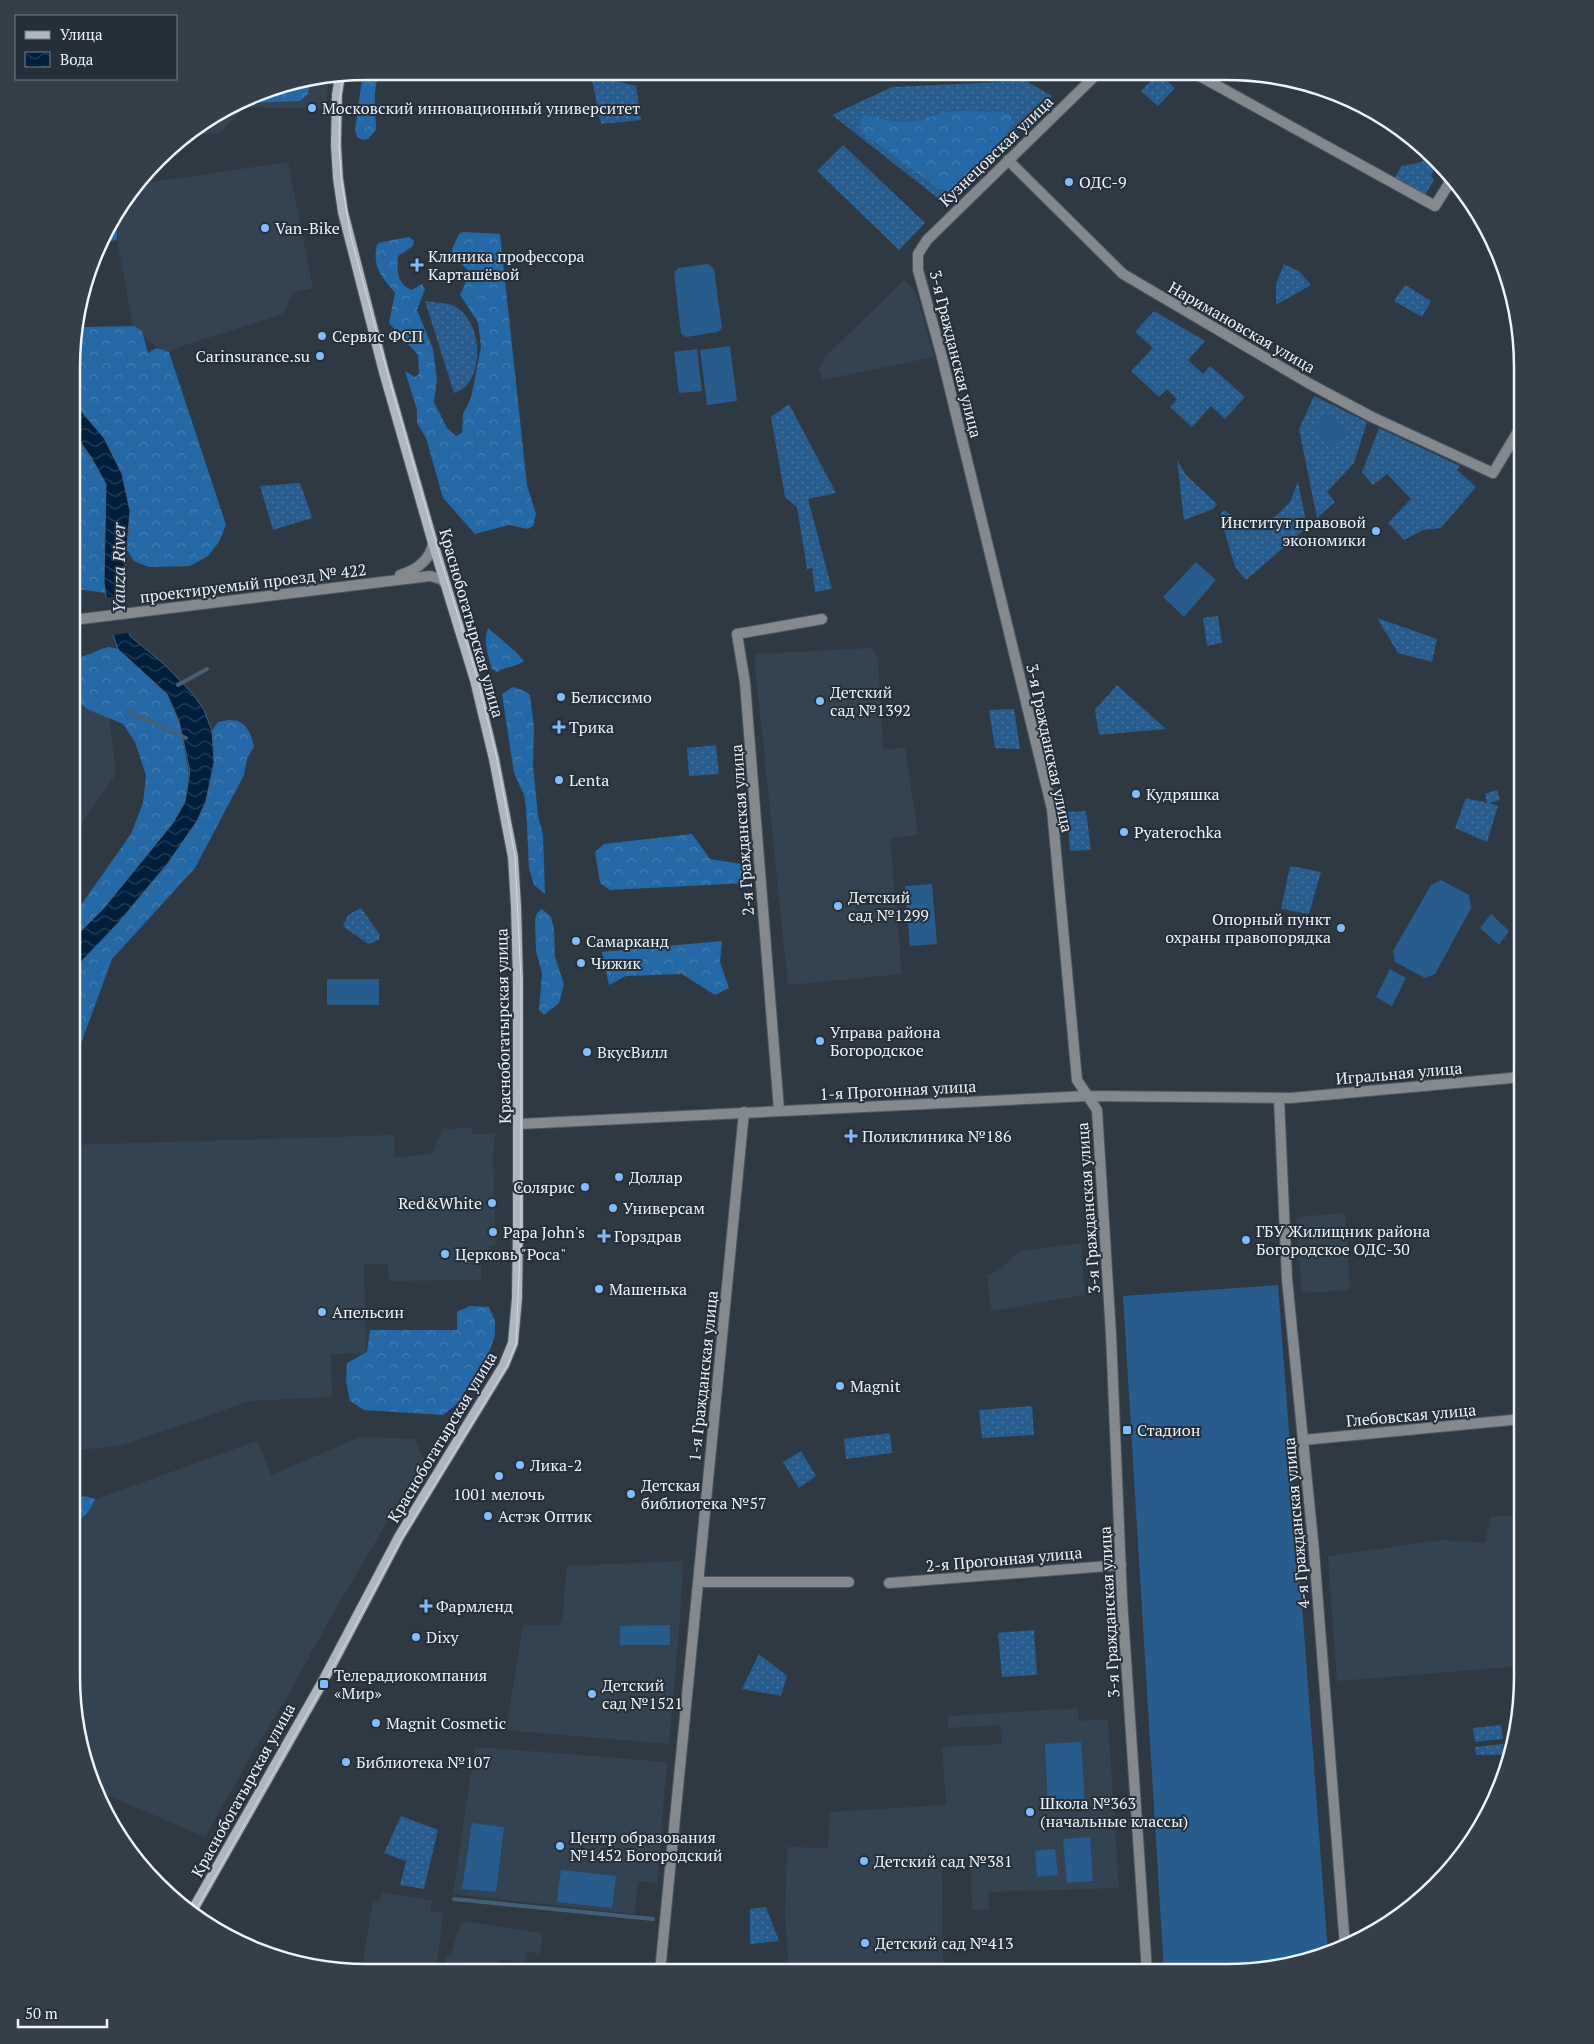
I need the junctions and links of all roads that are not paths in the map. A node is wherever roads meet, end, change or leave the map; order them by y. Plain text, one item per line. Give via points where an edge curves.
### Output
1 (1091, 80) edge
2 (1207, 80) edge
3 (339, 81) edge
4 (1008, 160) junction
5 (1448, 184) edge
6 (918, 254) joint
7 (1514, 438) edge
8 (433, 543) junction
9 (378, 582) junction
10 (445, 583) junction
11 (80, 619) edge
12 (822, 619) dead end
13 (1514, 1078) edge
14 (1087, 1096) junction
15 (1279, 1098) junction
16 (779, 1110) junction
17 (744, 1112) junction
18 (519, 1124) junction
19 (1514, 1420) edge
20 (1303, 1440) junction
21 (1121, 1565) junction
22 (698, 1582) junction
23 (849, 1582) dead end
24 (889, 1583) dead end
25 (195, 1907) edge
26 (1344, 1939) edge
27 (661, 1964) edge
28 (1146, 1964) edge

1 - 4 street, Кузнецовская улица
2 - 5 street via 1435,206
3 - 8 main road, Краснобогатырская улица via 336,145 343,212
4 - 6 street, Кузнецовская улица via 927,240
4 - 7 street, Наримановская улица via 1123,274 1310,384 1372,417 1493,473
6 - 14 street, 3-я Гражданская улица via 918,270 1052,810 1077,1080
8 - 9 street, проектируемый проезд № 422 via 425,561 412,571
8 - 10 main road, Краснобогатырская улица
9 - 10 street, проектируемый проезд № 422 via 430,576
9 - 11 street, проектируемый проезд № 422
10 - 18 main road, Краснобогатырская улица via 475,680 512,856 518,940
12 - 16 street, 2-я Гражданская улица via 737,634 745,683
13 - 15 street, Игральная улица
14 - 15 street, 1-я Прогонная улица
14 - 16 street, 1-я Прогонная улица
14 - 21 street, 3-я Гражданская улица via 1097,1110
15 - 20 street, 4-я Гражданская улица via 1287,1279
16 - 17 street, 1-я Прогонная улица
17 - 18 street, 1-я Прогонная улица
17 - 22 street, 1-я Гражданская улица
18 - 25 main road, Краснобогатырская улица via 517,1298 513,1343 504,1365 399,1537
19 - 20 street, Глебовская улица
20 - 26 street, 4-я Гражданская улица
21 - 24 street, 2-я Прогонная улица
21 - 28 street, 3-я Гражданская улица
22 - 23 street
22 - 27 street, 1-я Гражданская улица

